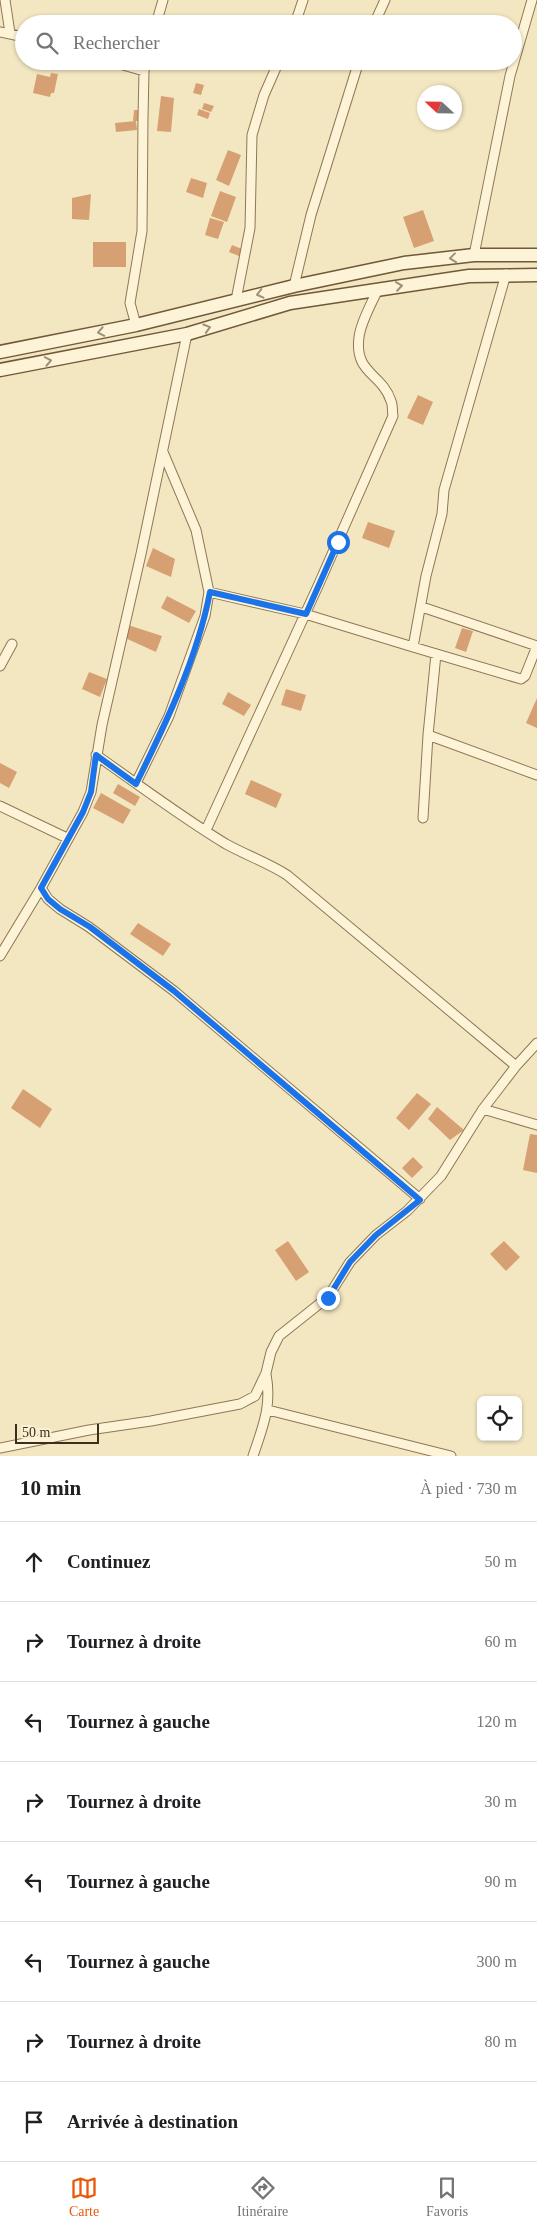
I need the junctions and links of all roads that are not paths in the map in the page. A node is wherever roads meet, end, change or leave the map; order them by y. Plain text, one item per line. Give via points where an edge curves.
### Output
1 (5, 0) edge
2 (163, 0) edge
3 (303, 0) edge
4 (385, 0) edge
5 (532, 0) edge
6 (159, 15) edge
7 (298, 15) edge
8 (378, 15) edge
9 (5, 33) edge
10 (522, 35) edge
11 (141, 70) edge
12 (275, 70) edge
13 (356, 70) edge
14 (512, 70) edge
15 (144, 71) joint
16 (537, 254) edge
17 (474, 255) junction
18 (506, 274) junction
19 (537, 275) edge
20 (294, 286) junction
21 (378, 289) junction
22 (236, 300) junction
23 (136, 325) junction
24 (187, 334) junction
25 (0, 352) edge
26 (0, 370) edge
27 (163, 452) junction
28 (210, 592) junction
29 (422, 607) junction
30 (306, 614) junction
31 (12, 644) dead end
32 (537, 646) edge
33 (413, 647) junction
34 (436, 654) junction
35 (0, 666) edge
36 (428, 735) junction
37 (96, 755) junction
38 (537, 774) edge
39 (136, 784) junction
40 (0, 806) edge
41 (423, 818) dead end
42 (206, 830) junction
43 (67, 838) junction
44 (41, 888) junction
45 (0, 956) edge
46 (537, 1043) edge
47 (516, 1066) junction
48 (483, 1109) junction
49 (537, 1125) edge
50 (420, 1200) junction
51 (266, 1374) junction
52 (268, 1410) junction
53 (0, 1448) edge
54 (253, 1456) edge
55 (450, 1456) edge

1 - 9 street
2 - 6 street
3 - 7 street
4 - 8 street
5 - 10 street
11 - 15 street
12 - 22 street via 252,135 250,228
13 - 20 street via 311,215
14 - 17 street
15 - 23 street via 142,231 130,303
16 - 17 street
17 -> 20 street via 404,263
18 - 19 street
21 -> 18 street
18 - 29 street via 444,490
20 -> 22 street
24 -> 21 street via 290,303
21 - 30 street via 359,336 359,355 364,367 392,401 393,416
22 - 23 street
23 -> 25 street
26 -> 24 street
24 - 27 street
27 - 28 street via 196,530
27 - 37 street
28 - 30 street
28 - 39 street via 205,616 170,716
29 - 32 street
29 - 33 street
30 - 33 street
30 - 42 street
31 - 35 street
32 - 34 street via 521,679
33 - 34 street
34 - 36 street
36 - 38 street
36 - 41 street
37 - 39 street
37 - 43 street via 91,792
39 - 42 street
40 - 43 street
42 - 47 street via 287,875
43 - 44 street
44 - 45 street
44 - 50 street via 60,909 90,927 174,991
46 - 47 street
47 - 48 street
48 - 49 street
48 - 50 street via 441,1176
50 - 51 street via 376,1235 350,1262 328,1298 279,1336
51 - 52 street
51 - 53 street via 255,1396 240,1404
52 - 54 street
52 - 55 street

